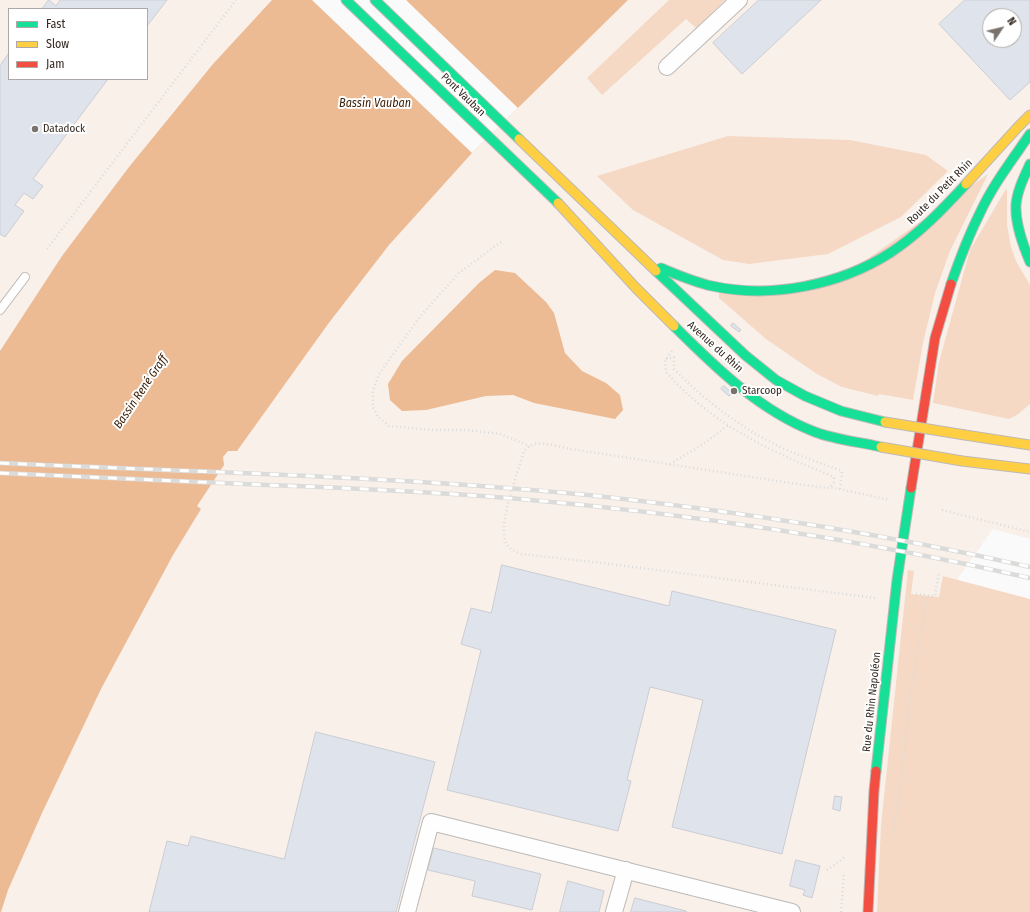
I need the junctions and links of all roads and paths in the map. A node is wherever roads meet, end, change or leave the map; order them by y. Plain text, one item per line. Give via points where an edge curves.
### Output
1 (236, 0) edge
2 (346, 0) edge
3 (375, 0) edge
4 (739, 0) edge
5 (668, 67) dead end
6 (1030, 115) edge
7 (1030, 134) edge
8 (1030, 137) edge
9 (1019, 148) junction
10 (1030, 164) edge
11 (576, 194) joint
12 (563, 208) joint
13 (501, 242) dead end
14 (47, 249) dead end
15 (648, 261) junction
16 (1030, 262) edge
17 (25, 277) dead end
18 (0, 310) edge
19 (673, 350) dead end
20 (665, 360) junction
21 (728, 425) junction
22 (1030, 436) edge
23 (1026, 445) edge
24 (530, 446) junction
25 (670, 464) junction
26 (994, 465) junction
27 (1030, 469) edge
28 (830, 487) junction
29 (840, 489) junction
30 (895, 501) dead end
31 (942, 510) dead end
32 (1030, 532) edge
33 (939, 572) dead end
34 (911, 594) dead end
35 (927, 595) junction
36 (880, 599) dead end
37 (894, 834) dead end
38 (846, 856) dead end
39 (626, 870) junction
40 (826, 870) dead end
41 (844, 874) dead end
42 (407, 912) edge
43 (614, 912) edge
44 (792, 912) edge
45 (841, 912) edge
46 (868, 912) edge

1 - 14 path
2 - 12 main road, Pont Vauban
3 - 11 main road, Pont Vauban
4 - 5 street
6 - 15 main road, Route du Petit Rhin via 931,221 892,252 854,271 791,289 760,292 713,287 678,277
7 - 9 main road
8 - 9 main road
9 - 46 main road, Rue du Rhin Napoléon via 979,214 947,295 935,338 897,580 874,791
10 - 16 main road via 1021,183 1016,205
11 - 15 main road, Avenue du Rhin
12 - 26 main road, Avenue du Rhin, bridge via 682,334 764,405 816,432 881,447
13 - 24 path via 459,273 422,314 379,374 373,391 373,407 378,418 389,426 500,434
15 - 23 main road, Avenue du Rhin, bridge via 745,355 776,380 805,396 842,412 885,422
17 - 18 lane
19 - 20 path
20 - 21 path via 666,372 707,410
20 - 29 path via 674,357 674,369 696,391 722,412 758,435 795,454 842,471
21 - 25 path via 702,446
21 - 28 path via 776,453 830,474 834,478
22 - 23 main road
23 - 26 main road
24 - 25 path via 543,444
24 - 36 path via 524,452 515,480 504,532 505,541 510,549 521,554
25 - 28 path
26 - 27 main road, Avenue du Rhin
28 - 29 path
29 - 30 path
31 - 32 path
33 - 35 path via 935,596
34 - 35 path
35 - 37 path via 909,702
38 - 40 path
39 - 42 street via 431,822
39 - 43 street
39 - 44 street
41 - 45 path

